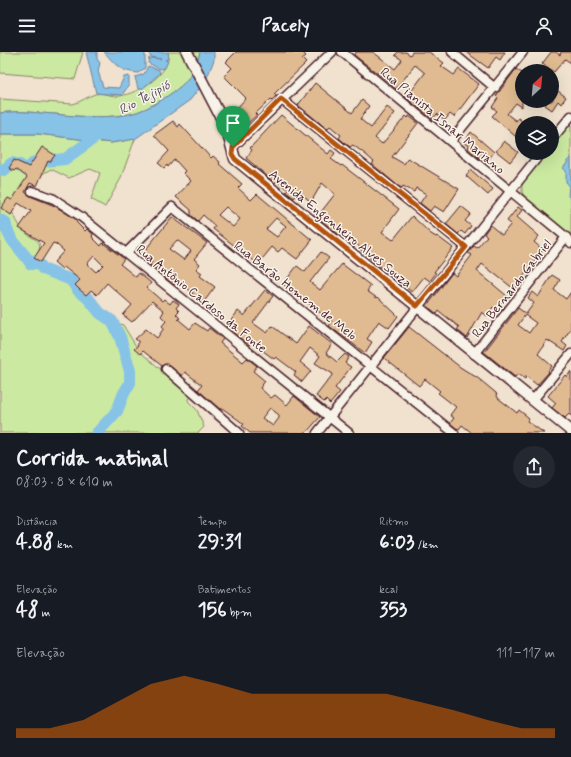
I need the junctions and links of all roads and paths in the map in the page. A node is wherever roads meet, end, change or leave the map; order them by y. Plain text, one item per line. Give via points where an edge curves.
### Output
1 (187, 52) edge
2 (332, 52) edge
3 (342, 52) edge
4 (452, 52) edge
5 (524, 52) edge
6 (495, 88) junction
7 (281, 99) junction
8 (571, 116) edge
9 (559, 131) edge
10 (451, 141) junction
11 (233, 147) junction
12 (535, 160) edge
13 (32, 191) dead end
14 (510, 192) junction
15 (569, 240) edge
16 (466, 247) junction
17 (127, 252) junction
18 (417, 306) junction
19 (474, 354) junction
20 (571, 354) edge
21 (371, 365) junction
22 (166, 369) dead end
23 (533, 400) junction
24 (330, 417) junction
25 (571, 431) edge
26 (239, 433) edge
27 (317, 433) edge
28 (349, 433) edge
29 (454, 433) edge

1 - 11 main road, Avenida Engenheiro Alves Souza via 215,105
2 - 7 street
3 - 10 street, Rua Pianista Isnar Mariano
4 - 6 street
5 - 6 street
6 - 10 street
7 - 11 street
7 - 16 street
8 - 9 street
10 - 14 street, Rua Pianista Isnar Mariano
11 - 18 main road, Avenida Engenheiro Alves Souza via 232,154 235,159
12 - 14 street
13 - 17 street, Rua Antônio Cardoso da Fonte via 54,199
14 - 15 street, Rua Pianista Isnar Mariano
14 - 16 street
15 - 19 street, Rua Bernardo Gabriel
16 - 18 street
17 - 21 street, Rua Barão Homem de Melo via 172,208
17 - 24 street, Rua Antônio Cardoso da Fonte
18 - 19 main road, Avenida Engenheiro Alves Souza
18 - 21 street
19 - 23 main road, Avenida Engenheiro Alves Souza
20 - 23 street
21 - 24 street
21 - 29 street, Rua Barão Homem de Melo
22 - 26 street
23 - 25 main road, Avenida Engenheiro Alves Souza
24 - 27 street
24 - 28 street, Rua Antônio Cardoso da Fonte

